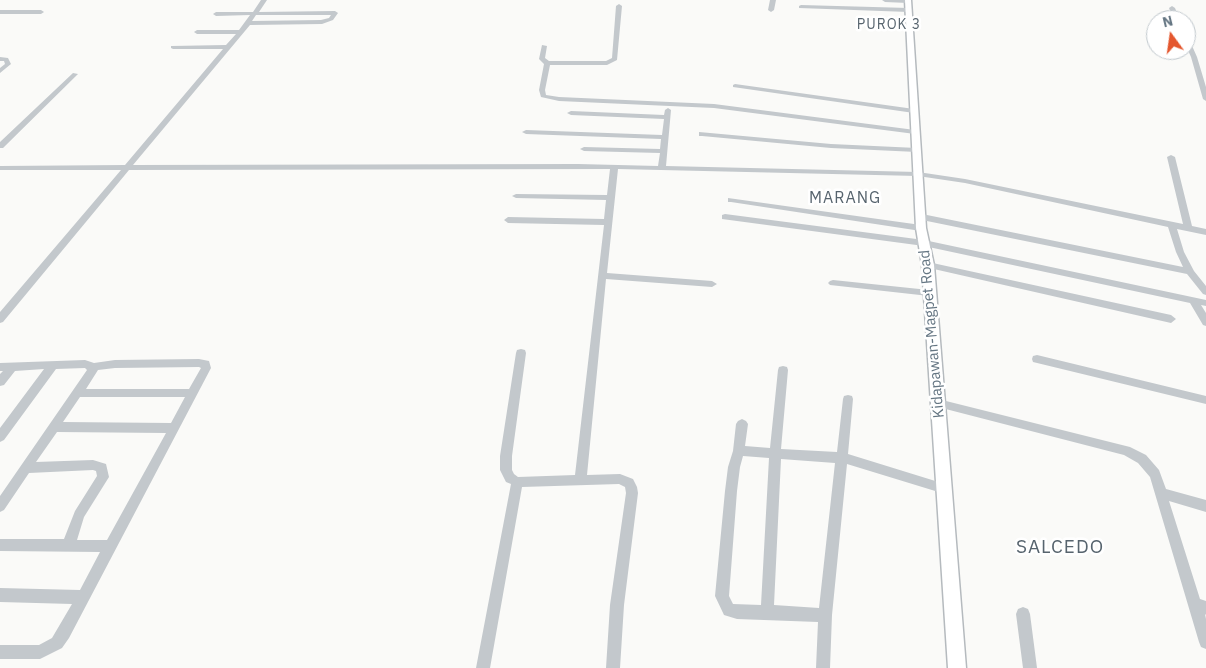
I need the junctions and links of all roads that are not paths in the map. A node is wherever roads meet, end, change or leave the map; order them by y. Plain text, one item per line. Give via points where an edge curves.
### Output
1 (264, 0) edge
2 (773, 0) edge
3 (885, 0) edge
4 (908, 4) edge
5 (619, 6) dead end
6 (801, 7) dead end
7 (771, 10) dead end
8 (0, 12) edge
9 (41, 12) dead end
10 (216, 14) dead end
11 (256, 14) junction
12 (248, 23) junction
13 (197, 32) dead end
14 (241, 32) junction
15 (229, 46) junction
16 (544, 46) dead end
17 (173, 47) dead end
18 (0, 59) edge
19 (1195, 60) edge
20 (547, 63) junction
21 (0, 71) edge
22 (75, 74) dead end
23 (735, 86) dead end
24 (1206, 99) edge
25 (669, 103) junction
26 (914, 111) junction
27 (571, 113) dead end
28 (667, 117) junction
29 (526, 132) dead end
30 (915, 132) junction
31 (702, 134) dead end
32 (665, 137) junction
33 (0, 146) edge
34 (584, 149) dead end
35 (917, 150) junction
36 (664, 151) junction
37 (1171, 157) dead end
38 (614, 167) junction
39 (0, 168) edge
40 (125, 168) junction
41 (662, 169) junction
42 (918, 174) junction
43 (516, 196) dead end
44 (610, 198) junction
45 (731, 200) dead end
46 (725, 217) dead end
47 (508, 220) dead end
48 (608, 222) junction
49 (921, 222) junction
50 (1171, 224) junction
51 (1188, 228) junction
52 (1206, 232) edge
53 (924, 243) junction
54 (928, 265) junction
55 (1190, 272) junction
56 (604, 276) junction
57 (833, 283) dead end
58 (712, 284) dead end
59 (1206, 292) edge
60 (929, 293) junction
61 (1194, 301) junction
62 (1206, 303) edge
63 (1171, 319) dead end
64 (0, 320) edge
65 (1206, 322) edge
66 (521, 352) dead end
67 (1037, 359) dead end
68 (53, 365) junction
69 (0, 367) edge
70 (12, 367) junction
71 (91, 367) junction
72 (783, 370) dead end
73 (0, 382) edge
74 (78, 393) junction
75 (192, 393) junction
76 (848, 399) dead end
77 (1206, 400) edge
78 (938, 403) junction
79 (742, 424) dead end
80 (54, 427) junction
81 (174, 428) junction
82 (0, 437) edge
83 (739, 451) junction
84 (775, 455) junction
85 (843, 458) junction
86 (26, 468) junction
87 (580, 481) junction
88 (516, 482) junction
89 (945, 489) junction
90 (1161, 493) junction
91 (0, 506) edge
92 (1206, 506) edge
93 (0, 545) edge
94 (69, 545) junction
95 (110, 546) junction
96 (0, 595) edge
97 (83, 597) junction
98 (1200, 606) edge
99 (768, 612) junction
100 (1023, 614) dead end
101 (825, 615) junction
102 (1206, 642) edge
103 (0, 652) edge
104 (483, 668) edge
105 (613, 668) edge
106 (823, 668) edge
107 (957, 668) edge
108 (1030, 668) edge

1 - 11 street
2 - 7 street
3 - 4 street
4 - 6 street
4 - 26 main road, Kidapawan-Magpet Road
5 - 20 street via 613,61
8 - 9 street
10 - 11 street
11 - 12 street
11 - 12 street via 336,14 322,22
12 - 14 street
13 - 14 street
14 - 15 street
15 - 17 street
15 - 40 street
16 - 20 street via 542,59
18 - 21 street via 8,64
19 - 24 street
20 - 25 street via 542,93 547,98
22 - 33 street
23 - 26 street
25 - 28 street
25 - 30 street via 740,108
26 - 30 main road, Kidapawan-Magpet Road
27 - 28 street
28 - 32 street
29 - 32 street
30 - 35 main road, Kidapawan-Magpet Road
31 - 35 street
32 - 36 street
34 - 36 street
35 - 42 main road, Kidapawan-Magpet Road
36 - 41 street
37 - 51 street
38 - 40 street
38 - 41 street
38 - 44 street
39 - 40 street
40 - 64 street
41 - 42 street
42 - 49 main road, Kidapawan-Magpet Road
42 - 50 street
43 - 44 street
44 - 48 street
45 - 49 street
46 - 53 street
47 - 48 street
48 - 56 street
49 - 53 main road, Kidapawan-Magpet Road
49 - 55 street
50 - 51 street
50 - 55 street
51 - 52 street
53 - 54 main road, Kidapawan-Magpet Road
53 - 61 street
54 - 60 main road, Kidapawan-Magpet Road
54 - 63 street
55 - 59 street
56 - 58 street
56 - 87 street
57 - 60 street
60 - 78 main road, Kidapawan-Magpet Road
61 - 62 street
61 - 65 street
66 - 88 street via 506,462 508,474
67 - 77 street
68 - 70 street
68 - 71 street via 85,364
68 - 82 street
69 - 70 street
70 - 73 street
71 - 74 street via 93,370
71 - 75 street via 205,364 206,368
72 - 84 street
74 - 75 street
74 - 80 street
75 - 81 street
76 - 85 street
78 - 89 main road, Kidapawan-Magpet Road
78 - 90 street via 1134,454 1155,474
79 - 83 street
80 - 81 street
80 - 86 street
81 - 95 street
83 - 84 street
83 - 99 street via 730,491 722,596 729,610
84 - 85 street
84 - 99 street
85 - 89 street
85 - 101 street
86 - 91 street
86 - 94 street via 94,465 102,468 103,477 80,515
87 - 88 street
87 - 105 street via 620,479 631,487
88 - 104 street
89 - 107 main road, Kidapawan-Magpet Road
90 - 92 street
90 - 98 street
93 - 94 street
94 - 95 street
95 - 97 street
96 - 97 street
97 - 103 street via 57,643 40,652
98 - 102 street
99 - 101 street
100 - 108 street
101 - 106 street

